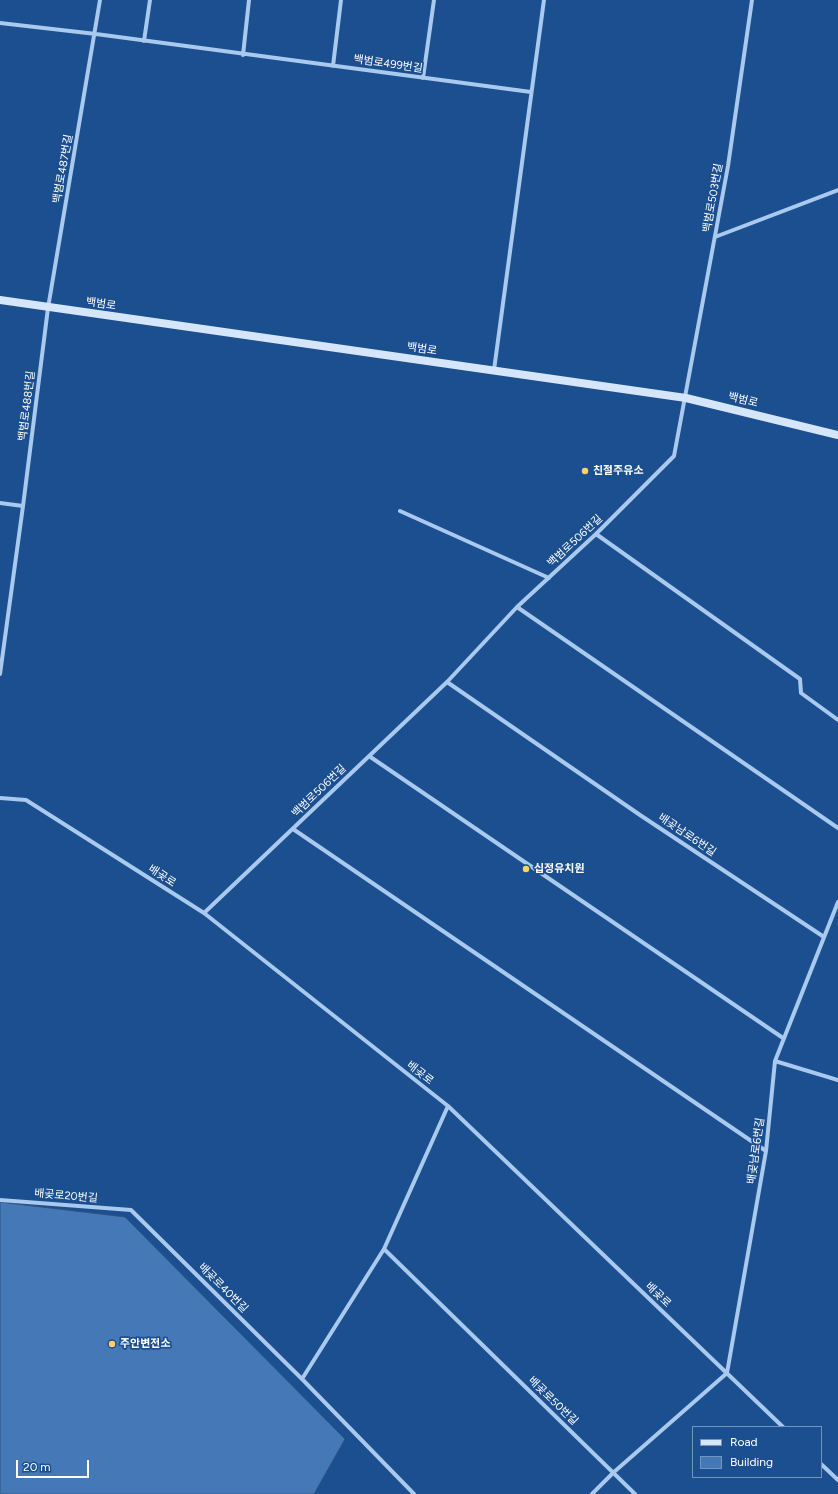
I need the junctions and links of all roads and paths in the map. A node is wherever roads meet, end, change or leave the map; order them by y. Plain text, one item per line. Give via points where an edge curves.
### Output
1 (100, 0) edge
2 (150, 0) edge
3 (249, 0) edge
4 (342, 0) edge
5 (434, 0) edge
6 (544, 0) edge
7 (752, 0) edge
8 (0, 23) edge
9 (96, 34) junction
10 (144, 41) junction
11 (243, 54) junction
12 (333, 66) junction
13 (423, 78) junction
14 (531, 92) junction
15 (838, 190) edge
16 (715, 237) junction
17 (0, 300) edge
18 (48, 308) junction
19 (494, 371) junction
20 (686, 398) junction
21 (838, 435) edge
22 (0, 503) edge
23 (24, 506) junction
24 (400, 511) dead end
25 (596, 534) junction
26 (549, 578) junction
27 (517, 607) junction
28 (1, 655) edge
29 (0, 674) edge
30 (446, 682) junction
31 (838, 720) edge
32 (369, 756) junction
33 (0, 798) edge
34 (838, 828) edge
35 (293, 829) junction
36 (838, 902) edge
37 (204, 913) junction
38 (824, 937) junction
39 (783, 1038) junction
40 (774, 1061) junction
41 (838, 1080) edge
42 (448, 1106) junction
43 (766, 1151) junction
44 (0, 1200) edge
45 (132, 1210) joint
46 (384, 1249) junction
47 (727, 1373) junction
48 (302, 1379) junction
49 (782, 1426) edge
50 (822, 1465) edge
51 (614, 1472) junction
52 (838, 1480) edge
53 (414, 1494) edge
54 (592, 1494) edge
55 (635, 1494) edge

1 - 9 street, 백범로487번길
2 - 10 street
3 - 11 street
4 - 12 street
5 - 13 street
6 - 14 street
7 - 16 street, 백범로503번길
8 - 9 street
9 - 10 street
9 - 18 street, 백범로487번길
10 - 11 street
11 - 12 street, 백범로499번길
12 - 13 street, 백범로499번길
13 - 14 street, 백범로499번길
14 - 19 street
15 - 16 street
16 - 20 street, 백범로503번길
17 - 18 main road, 백범로
18 - 19 main road, 백범로
18 - 23 street, 백범로488번길
19 - 20 main road, 백범로
20 - 21 main road, 백범로
20 - 25 street, 백범로506번길 via 674,456
22 - 23 street
23 - 28 street, 백범로488번길
24 - 26 street
25 - 26 street, 백범로506번길
25 - 31 street via 800,679 801,693
26 - 27 street, 백범로506번길
27 - 30 street, 백범로506번길
27 - 34 street
28 - 29 street, 백범로488번길
30 - 32 street, 백범로506번길
30 - 38 street, 배곶남로6번길
32 - 35 street, 백범로506번길
32 - 39 street
33 - 37 street, 배곶로 via 26,800
35 - 37 street, 백범로506번길
35 - 43 street
36 - 38 street, 배곶남로6번길
37 - 42 street, 배곶로
38 - 39 street, 배곶남로6번길
39 - 40 street, 배곶남로6번길
40 - 41 street
40 - 43 street, 배곶남로6번길
42 - 46 street
42 - 47 street, 배곶로
43 - 47 street, 배곶남로6번길
44 - 45 street, 배곶로20번길
45 - 48 street, 배곶로40번길
46 - 48 street
46 - 51 street, 배곶로50번길
47 - 49 street, 배곶로
47 - 51 street
48 - 53 street, 배곶로40번길
50 - 52 street
51 - 54 street
51 - 55 street, 배곶로50번길

